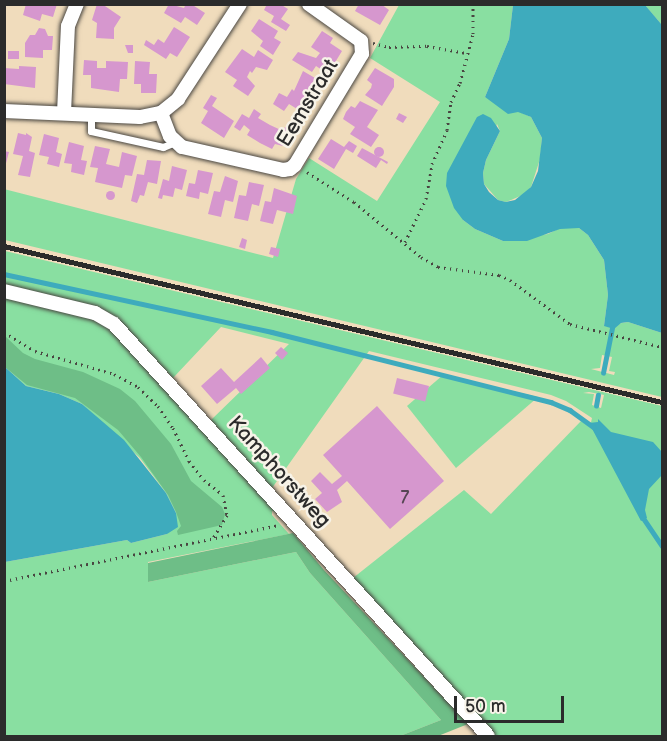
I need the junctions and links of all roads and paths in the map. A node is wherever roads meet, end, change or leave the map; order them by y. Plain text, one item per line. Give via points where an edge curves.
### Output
1 (77, 4) edge
2 (240, 4) edge
3 (309, 4) edge
4 (473, 4) edge
5 (361, 41) junction
6 (466, 53) junction
7 (4, 111) edge
8 (64, 112) junction
9 (161, 113) junction
10 (91, 114) junction
11 (175, 142) junction
12 (295, 165) junction
13 (405, 242) junction
14 (4, 291) edge
15 (4, 333) edge
16 (663, 347) edge
17 (295, 521) junction
18 (213, 538) junction
19 (4, 581) edge
20 (488, 736) edge

1 - 8 street via 68,26
2 - 9 street via 178,99
3 - 5 street
4 - 6 path via 473,34
5 - 6 path
5 - 12 street, Eemstraat via 362,54
6 - 13 path via 447,130 432,164 426,199
7 - 8 street
8 - 10 street
9 - 10 street via 140,117
9 - 11 street
10 - 11 lane via 91,131 163,147
11 - 12 street, Eemstraat via 182,147 283,170
12 - 13 path via 354,202
13 - 16 path via 438,267 510,280 570,324
14 - 17 street, Kamphorstweg via 95,313 114,324
15 - 18 path via 35,351 114,375 138,387 158,406 189,461 223,495 227,515
17 - 18 path
17 - 20 street, Kamphorstweg
18 - 19 path

